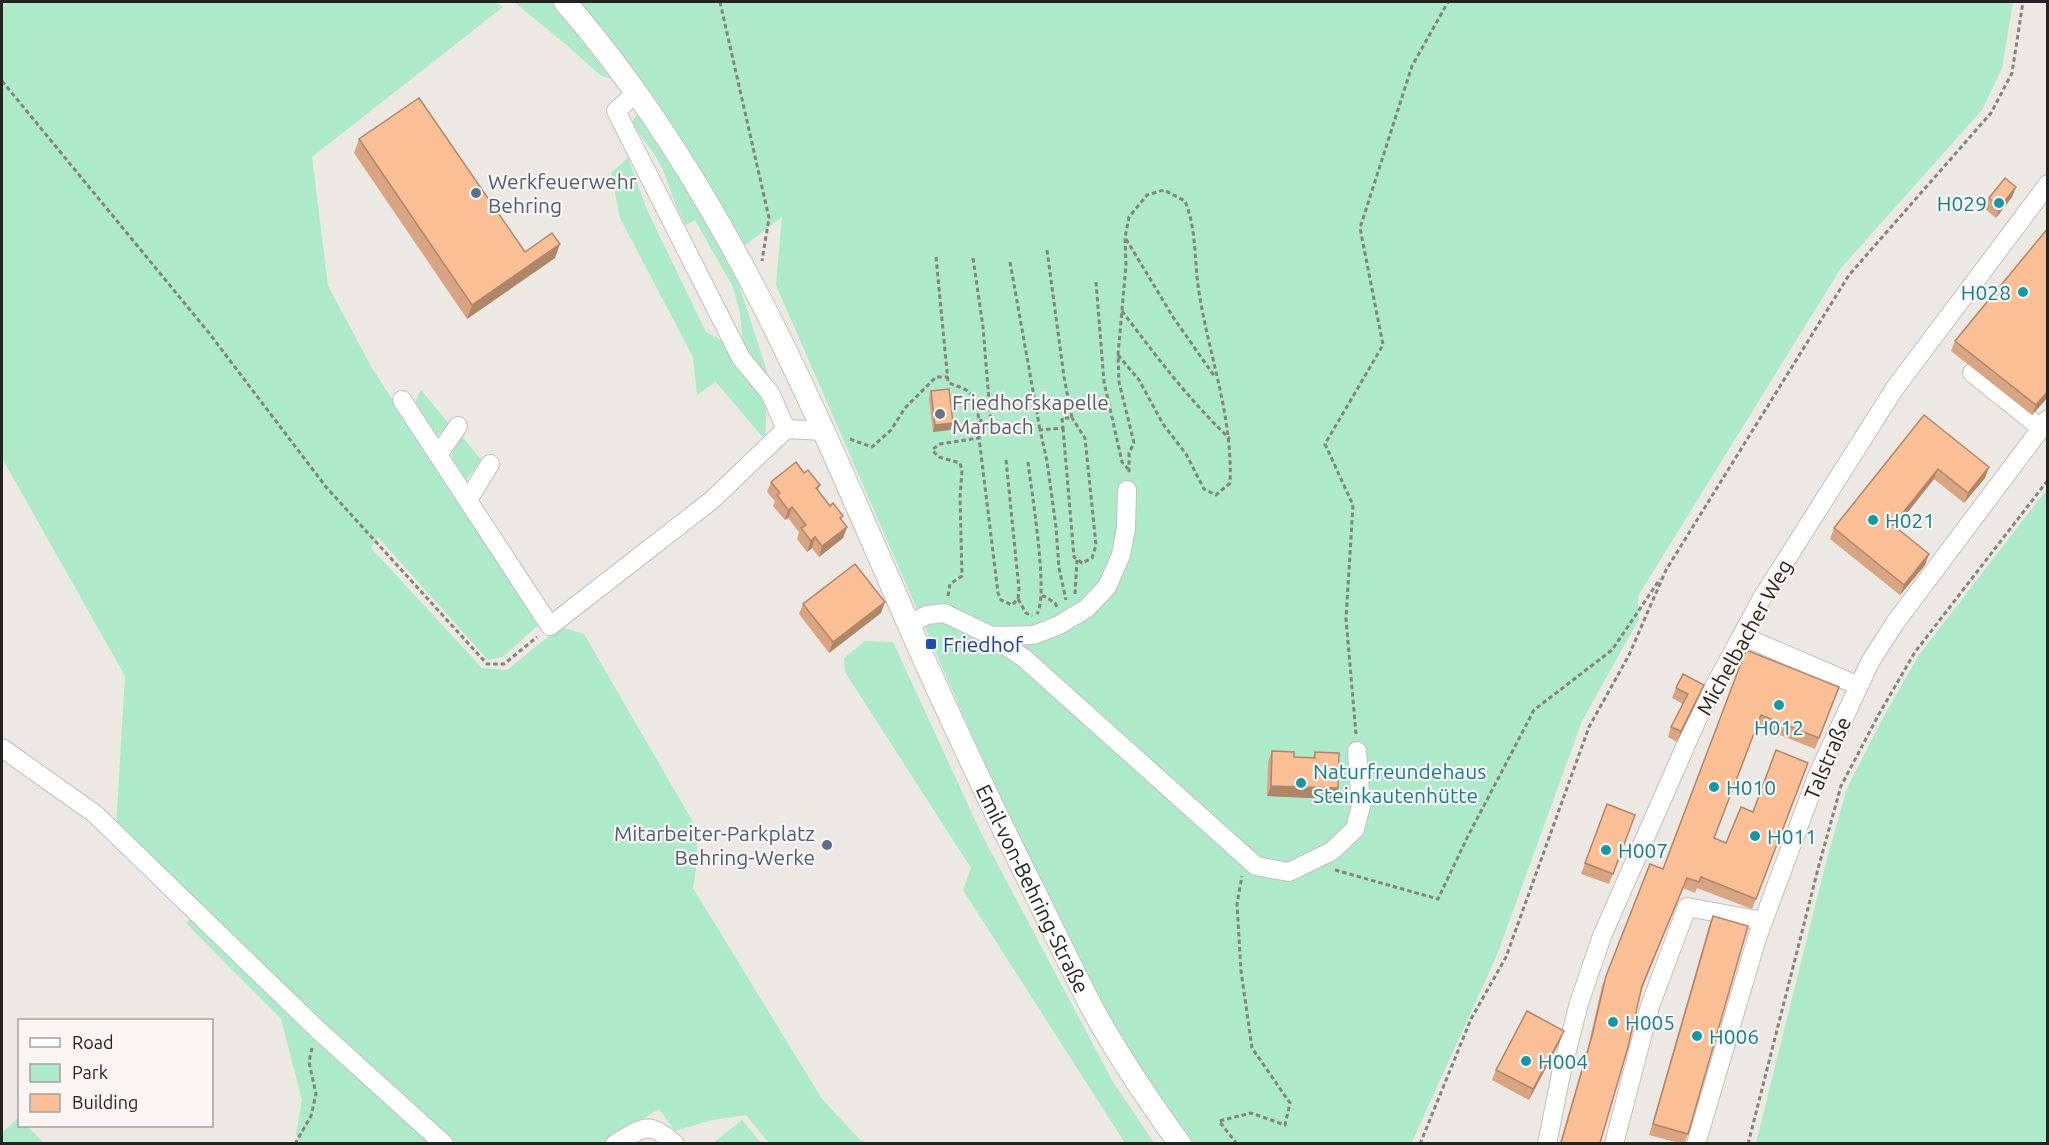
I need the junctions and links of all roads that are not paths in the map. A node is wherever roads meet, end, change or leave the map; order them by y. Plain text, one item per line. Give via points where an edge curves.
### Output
1 (564, 2) edge
2 (636, 93) junction
3 (2048, 184) edge
4 (1972, 374) dead end
5 (402, 400) dead end
6 (2044, 423) edge
7 (458, 426) dead end
8 (786, 429) junction
9 (825, 431) junction
10 (438, 455) junction
11 (490, 464) dead end
12 (1127, 490) road end
13 (468, 500) junction
14 (909, 624) junction
15 (992, 636) junction
16 (1742, 636) junction
17 (1859, 686) junction
18 (2, 748) edge
19 (1357, 751) road end
20 (1763, 921) junction
21 (444, 1143) edge
22 (615, 1143) edge
23 (675, 1143) edge
24 (1180, 1143) edge
25 (1547, 1143) edge
26 (1614, 1143) edge
27 (1696, 1143) edge

1 - 2 main road, Emil-von-Behring-Straße
2 - 8 street via 616,111 741,358 770,393
2 - 9 main road, Emil-von-Behring-Straße via 698,185
3 - 16 street, Michelbacher Weg via 1895,388
4 - 6 street
5 - 10 street
6 - 17 street, Talstraße via 1896,623
7 - 10 street
8 - 9 street
8 - 13 street via 711,501 550,626
9 - 14 main road, Emil-von-Behring-Straße
10 - 13 street
11 - 13 street
12 - 15 street via 1121,555 1107,587 1087,608 1059,625 1034,635
14 - 15 street via 927,615 944,613
14 - 24 main road, Emil-von-Behring-Straße via 1002,827 1092,1008
15 - 19 street via 1025,658 1256,866 1289,872 1332,851 1355,829 1360,806
16 - 17 street
16 - 25 street, Michelbacher Weg via 1700,713 1602,936 1579,1003
17 - 20 street, Talstraße via 1818,774
18 - 21 street via 95,814 316,1029
20 - 26 street via 1688,907 1650,1006
20 - 27 street, Talstraße
22 - 23 street via 640,1129 650,1128 661,1131

